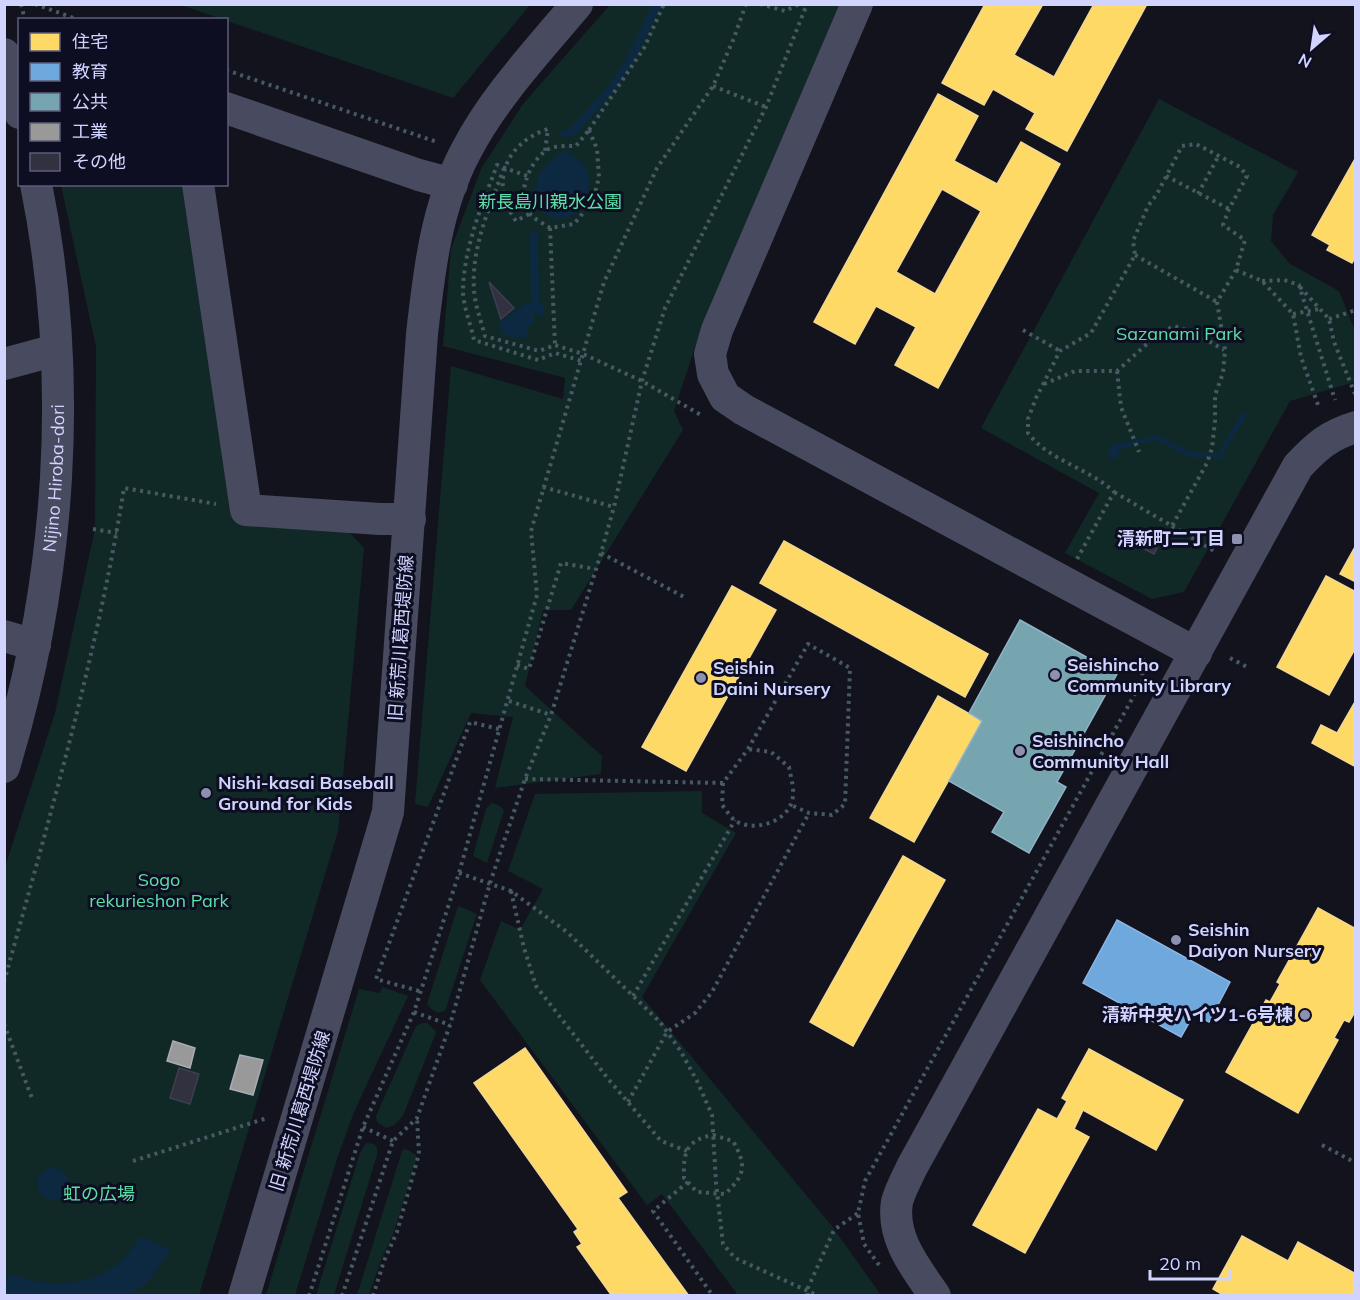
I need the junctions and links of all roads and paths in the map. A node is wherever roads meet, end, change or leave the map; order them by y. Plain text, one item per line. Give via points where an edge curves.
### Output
1 (35, 4) edge
2 (577, 4) edge
3 (664, 4) edge
4 (753, 4) edge
5 (760, 4) edge
6 (799, 4) edge
7 (807, 4) edge
8 (857, 4) edge
9 (746, 5) edge
10 (74, 18) edge
11 (4, 54) edge
12 (228, 71) edge
13 (713, 86) junction
14 (18, 106) edge
15 (766, 107) junction
16 (228, 109) edge
17 (589, 130) junction
18 (437, 142) dead end
19 (545, 151) junction
20 (1219, 155) junction
21 (504, 168) junction
22 (527, 176) junction
23 (1165, 176) junction
24 (452, 184) junction
25 (36, 186) edge
26 (198, 186) edge
27 (1198, 194) junction
28 (1228, 210) junction
29 (530, 214) junction
30 (550, 228) junction
31 (1135, 255) junction
32 (1236, 270) junction
33 (1262, 281) junction
34 (1299, 285) junction
35 (1217, 302) junction
36 (1320, 309) junction
37 (1356, 310) edge
38 (1307, 312) junction
39 (1293, 314) junction
40 (1329, 319) junction
41 (1023, 330) dead end
42 (555, 345) junction
43 (56, 350) junction
44 (1060, 351) junction
45 (1225, 351) junction
46 (584, 354) junction
47 (582, 361) junction
48 (4, 364) edge
49 (1118, 371) junction
50 (642, 381) junction
51 (1043, 384) junction
52 (1355, 394) edge
53 (1335, 400) dead end
54 (1318, 405) dead end
55 (707, 418) dead end
56 (1356, 427) edge
57 (1139, 452) dead end
58 (543, 487) junction
59 (1114, 492) junction
60 (614, 507) junction
61 (246, 510) junction
62 (410, 519) junction
63 (1172, 526) junction
64 (93, 529) dead end
65 (117, 533) junction
66 (1216, 552) dead end
67 (601, 553) junction
68 (1074, 564) dead end
69 (595, 569) junction
70 (686, 598) dead end
71 (4, 636) edge
72 (35, 645) junction
73 (1196, 652) junction
74 (1143, 655) dead end
75 (1230, 658) dead end
76 (517, 664) junction
77 (1249, 669) dead end
78 (508, 700) junction
79 (551, 715) junction
80 (499, 729) junction
81 (748, 749) junction
82 (4, 767) edge
83 (525, 779) junction
84 (723, 783) junction
85 (791, 805) junction
86 (809, 813) junction
87 (735, 820) junction
88 (459, 873) junction
89 (490, 883) junction
90 (511, 891) junction
91 (4, 982) edge
92 (419, 990) junction
93 (633, 996) junction
94 (414, 1012) junction
95 (4, 1024) edge
96 (450, 1025) junction
97 (667, 1032) junction
98 (33, 1101) dead end
99 (628, 1102) junction
100 (274, 1115) dead end
101 (417, 1118) junction
102 (363, 1127) junction
103 (713, 1135) junction
104 (393, 1141) junction
105 (1322, 1145) dead end
106 (687, 1151) junction
107 (133, 1161) dead end
108 (1356, 1163) edge
109 (688, 1182) junction
110 (717, 1195) junction
111 (858, 1213) junction
112 (882, 1270) dead end
113 (808, 1293) edge
114 (244, 1296) edge
115 (309, 1296) edge
116 (342, 1296) edge
117 (373, 1296) edge
118 (713, 1296) edge
119 (819, 1296) edge
120 (935, 1296) edge

1 - 10 path
2 - 24 street, 旧 新荒川葛西堤防線 via 496,101 465,152
3 - 17 path via 644,48
4 - 9 path
5 - 6 path via 785,11
7 - 15 path
8 - 73 street via 717,330 710,354 713,375 725,397 744,410
9 - 13 path
11 - 14 street
12 - 18 path
13 - 15 path
13 - 46 path via 657,168 604,282
15 - 50 path via 665,308
16 - 24 street
17 - 19 path via 576,146
17 - 30 path via 597,148 599,177 593,201 574,224
19 - 21 path via 548,129 532,134
19 - 22 path
20 - 23 path via 1196,144 1182,146
20 - 27 path
20 - 28 path via 1247,176
21 - 22 path
21 - 29 path via 502,192 507,209 516,222
21 - 42 path via 476,255 474,291 485,336 540,351
21 - 47 path via 497,165 467,261 463,292 474,340 538,360 555,352
22 - 29 path via 524,195
23 - 27 path
23 - 31 path via 1133,241
24 - 62 street, 旧 新荒川葛西堤防線 via 428,280
25 - 43 street, Nijino Hiroba-dori via 50,268
26 - 61 street
27 - 28 path
28 - 32 path via 1223,225 1245,240
29 - 30 path
30 - 42 path
31 - 35 path
31 - 44 path via 1091,333
32 - 33 path
32 - 35 path
33 - 34 path via 1284,280
33 - 39 path
34 - 36 path
34 - 38 path
35 - 45 path
36 - 38 path
36 - 40 path
37 - 40 path
38 - 39 path
38 - 53 path
39 - 54 path via 1301,357
40 - 52 path
41 - 44 path
42 - 46 path
43 - 48 street
43 - 72 street, Nijino Hiroba-dori via 59,424 55,498
44 - 51 path
45 - 49 path via 1174,326 1157,335
45 - 63 path via 1215,395 1210,455
46 - 47 path
46 - 50 path
47 - 58 path
49 - 51 path via 1075,371
49 - 57 path via 1121,407
50 - 55 path
50 - 60 path
51 - 59 path via 1028,419 1028,433 1037,445 1102,480
56 - 73 street via 1337,432 1298,466
58 - 60 path
58 - 76 path via 531,531 537,595
59 - 63 path
59 - 68 path
60 - 67 path
61 - 62 street
61 - 65 path via 124,488
62 - 114 street, 旧 新荒川葛西堤防線 via 388,812
63 - 66 path
64 - 65 path
65 - 91 path via 76,720
67 - 69 path
67 - 70 path
69 - 76 path via 561,563 530,669
69 - 79 path
71 - 72 street
72 - 82 street, Nijino Hiroba-dori
73 - 120 street via 897,1202 896,1223 903,1245
74 - 111 path via 1142,681 864,1181
75 - 77 path
76 - 78 path
78 - 79 path
78 - 80 path
79 - 83 path
80 - 88 path
80 - 92 path via 470,722 376,979
81 - 84 path
81 - 85 path via 771,752 789,767 794,789
81 - 86 path via 808,644 850,668 845,804 832,815
83 - 84 path
83 - 89 path
84 - 87 path via 722,805
85 - 86 path
85 - 87 path via 775,821 765,824 755,826
86 - 97 path via 712,992 695,1013
87 - 93 path
88 - 89 path
88 - 92 path
89 - 90 path
89 - 96 path
90 - 93 path via 567,932
90 - 99 path via 536,986
92 - 94 path
93 - 97 path
94 - 96 path
94 - 102 path
95 - 98 path
96 - 101 path
97 - 99 path
97 - 103 path via 701,1089 712,1115
99 - 106 path via 661,1141
100 - 107 path
101 - 104 path
101 - 117 path via 419,1154 397,1232
102 - 104 path
102 - 115 path
103 - 106 path via 700,1137
103 - 110 path
103 - 110 path via 732,1142 742,1157 740,1180 725,1194
104 - 116 path
105 - 108 path
106 - 109 path via 684,1178
109 - 110 path via 697,1192
109 - 118 path via 653,1211
110 - 113 path via 723,1244 735,1258
111 - 112 path via 864,1244
111 - 113 path via 834,1230
113 - 119 path

